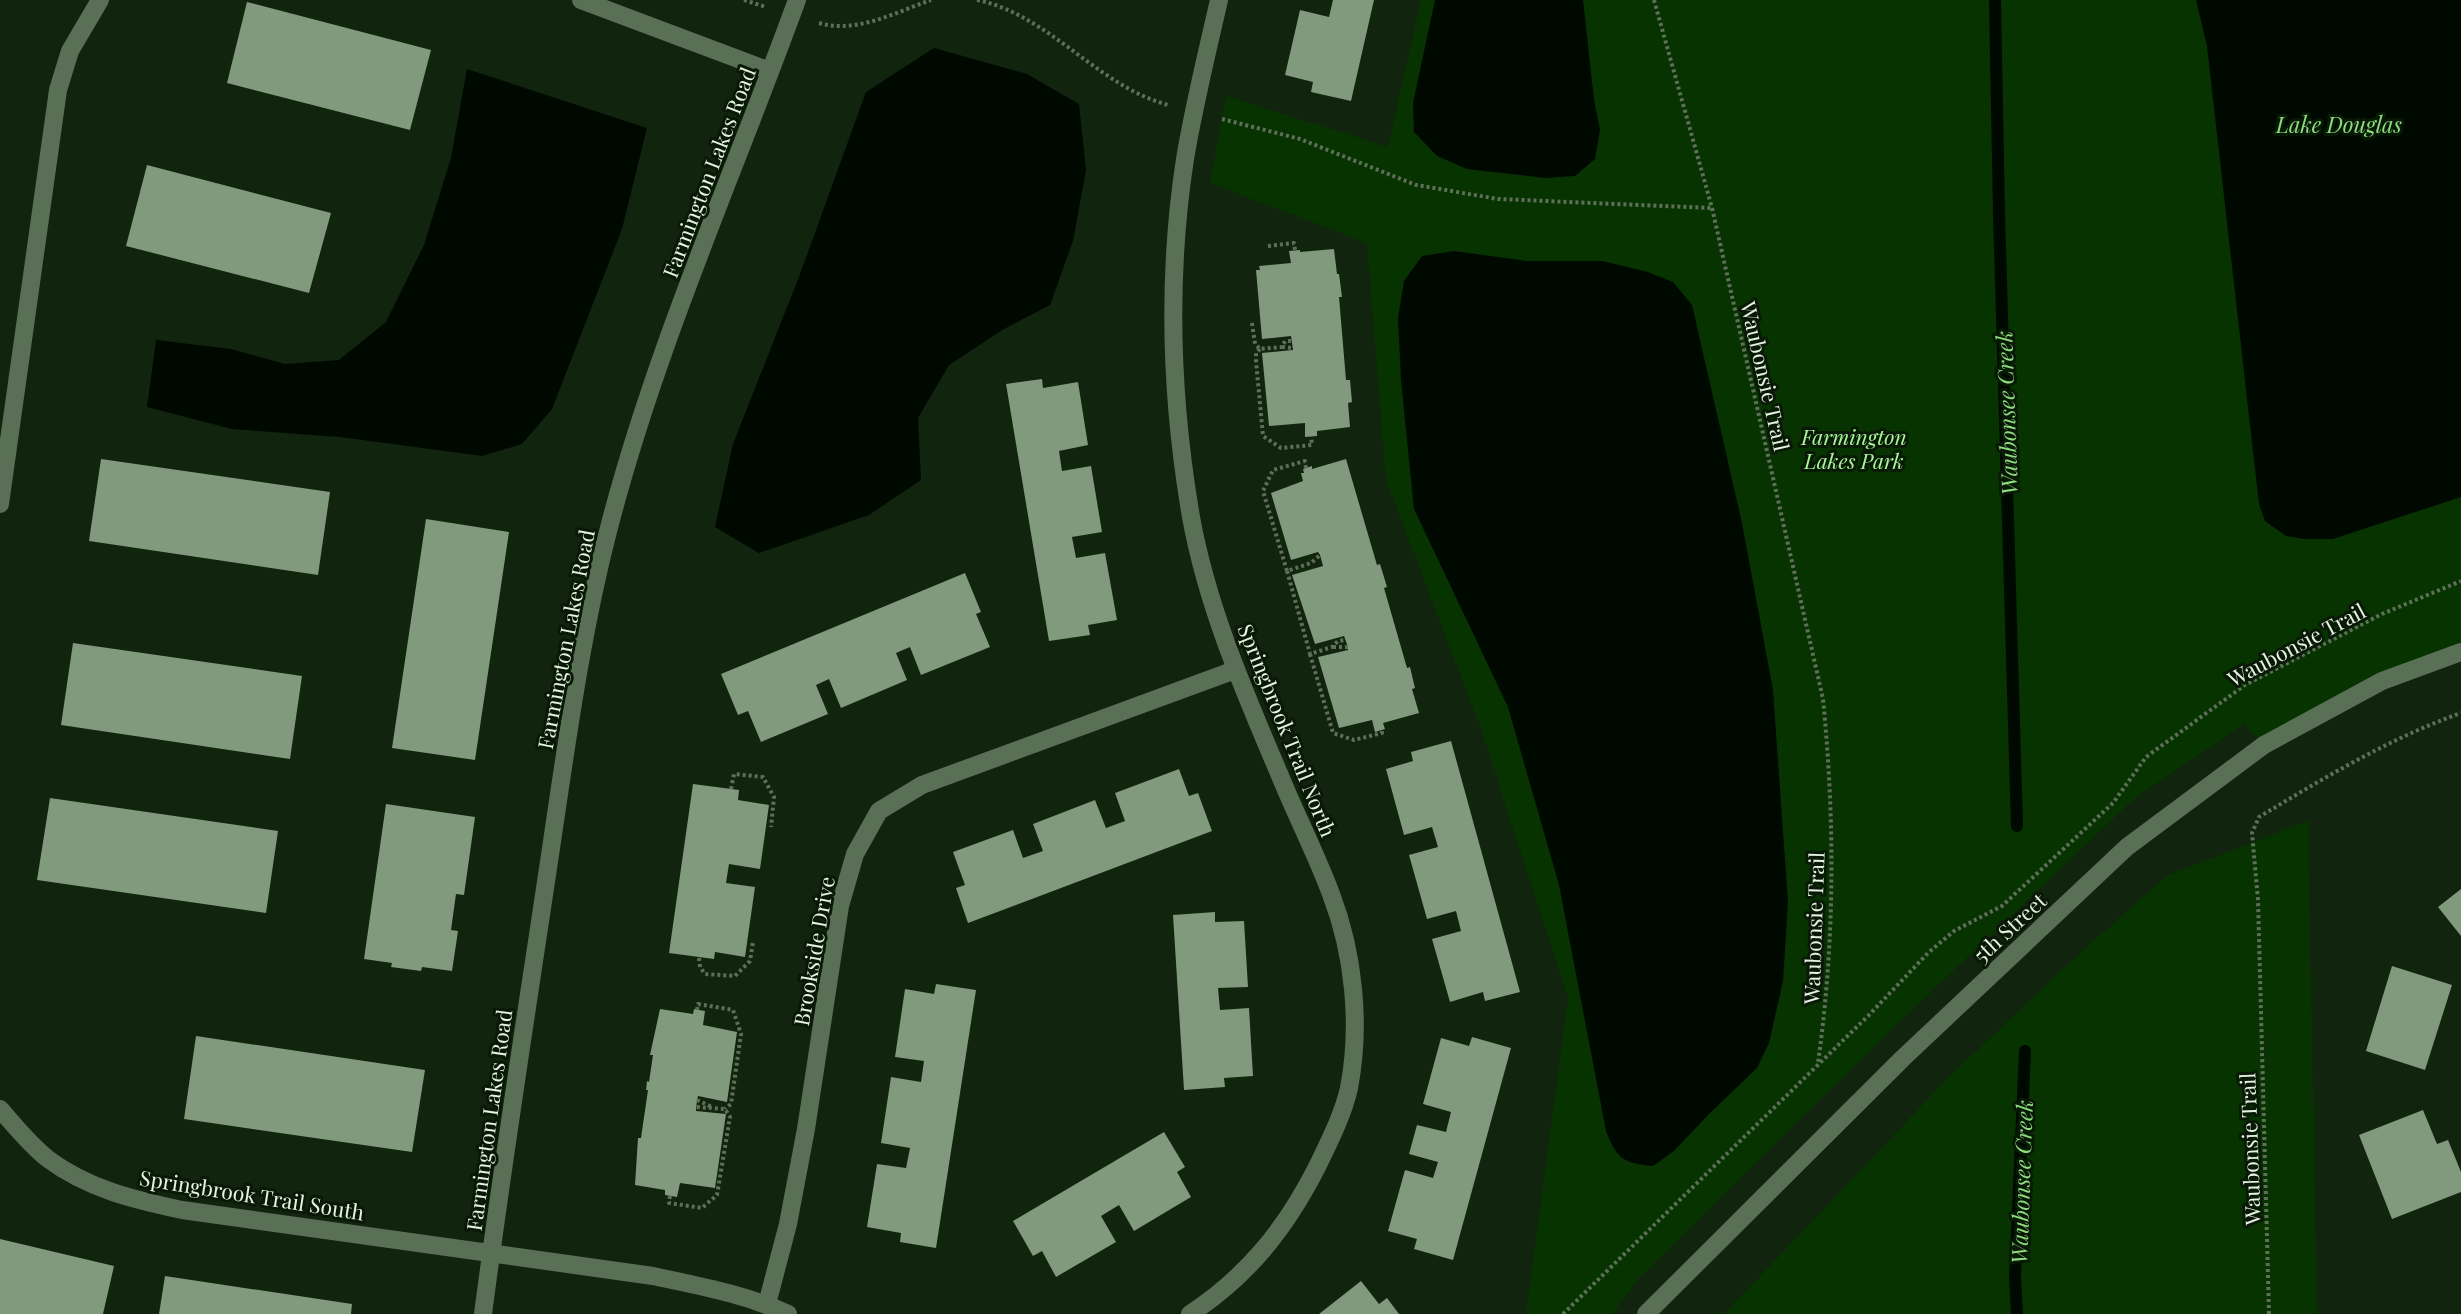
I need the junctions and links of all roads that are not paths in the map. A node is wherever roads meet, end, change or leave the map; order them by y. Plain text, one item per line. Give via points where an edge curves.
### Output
1 (100, 0) edge
2 (581, 0) edge
3 (797, 0) edge
4 (1219, 0) edge
5 (770, 71) junction
6 (0, 504) edge
7 (2461, 652) edge
8 (1235, 670) junction
9 (0, 1109) edge
10 (491, 1252) junction
11 (766, 1304) junction
12 (483, 1314) edge
13 (788, 1314) edge
14 (1190, 1314) edge
15 (1646, 1314) edge

1 - 6 street via 70,51 58,90
2 - 5 street
3 - 5 street, Farmington Lakes Road
4 - 8 street, Springbrook Trail North via 1185,159 1175,250 1174,328 1177,401 1192,520
5 - 10 street, Farmington Lakes Road via 654,378 628,456 602,557 571,714
7 - 15 street, 5th Street via 2382,681 2264,745 2127,847 1904,1058
8 - 11 street, Brookside Drive via 922,784 879,811 855,854 840,906 806,1130 788,1224
8 - 14 street, Springbrook Trail North via 1332,896 1347,948 1354,1007 1353,1048 1348,1090 1330,1141 1301,1199 1270,1244 1243,1274
9 - 10 street, Springbrook Trail South via 48,1159 97,1187 139,1201
10 - 11 street via 653,1276
10 - 12 street, Farmington Lakes Road
11 - 13 street

